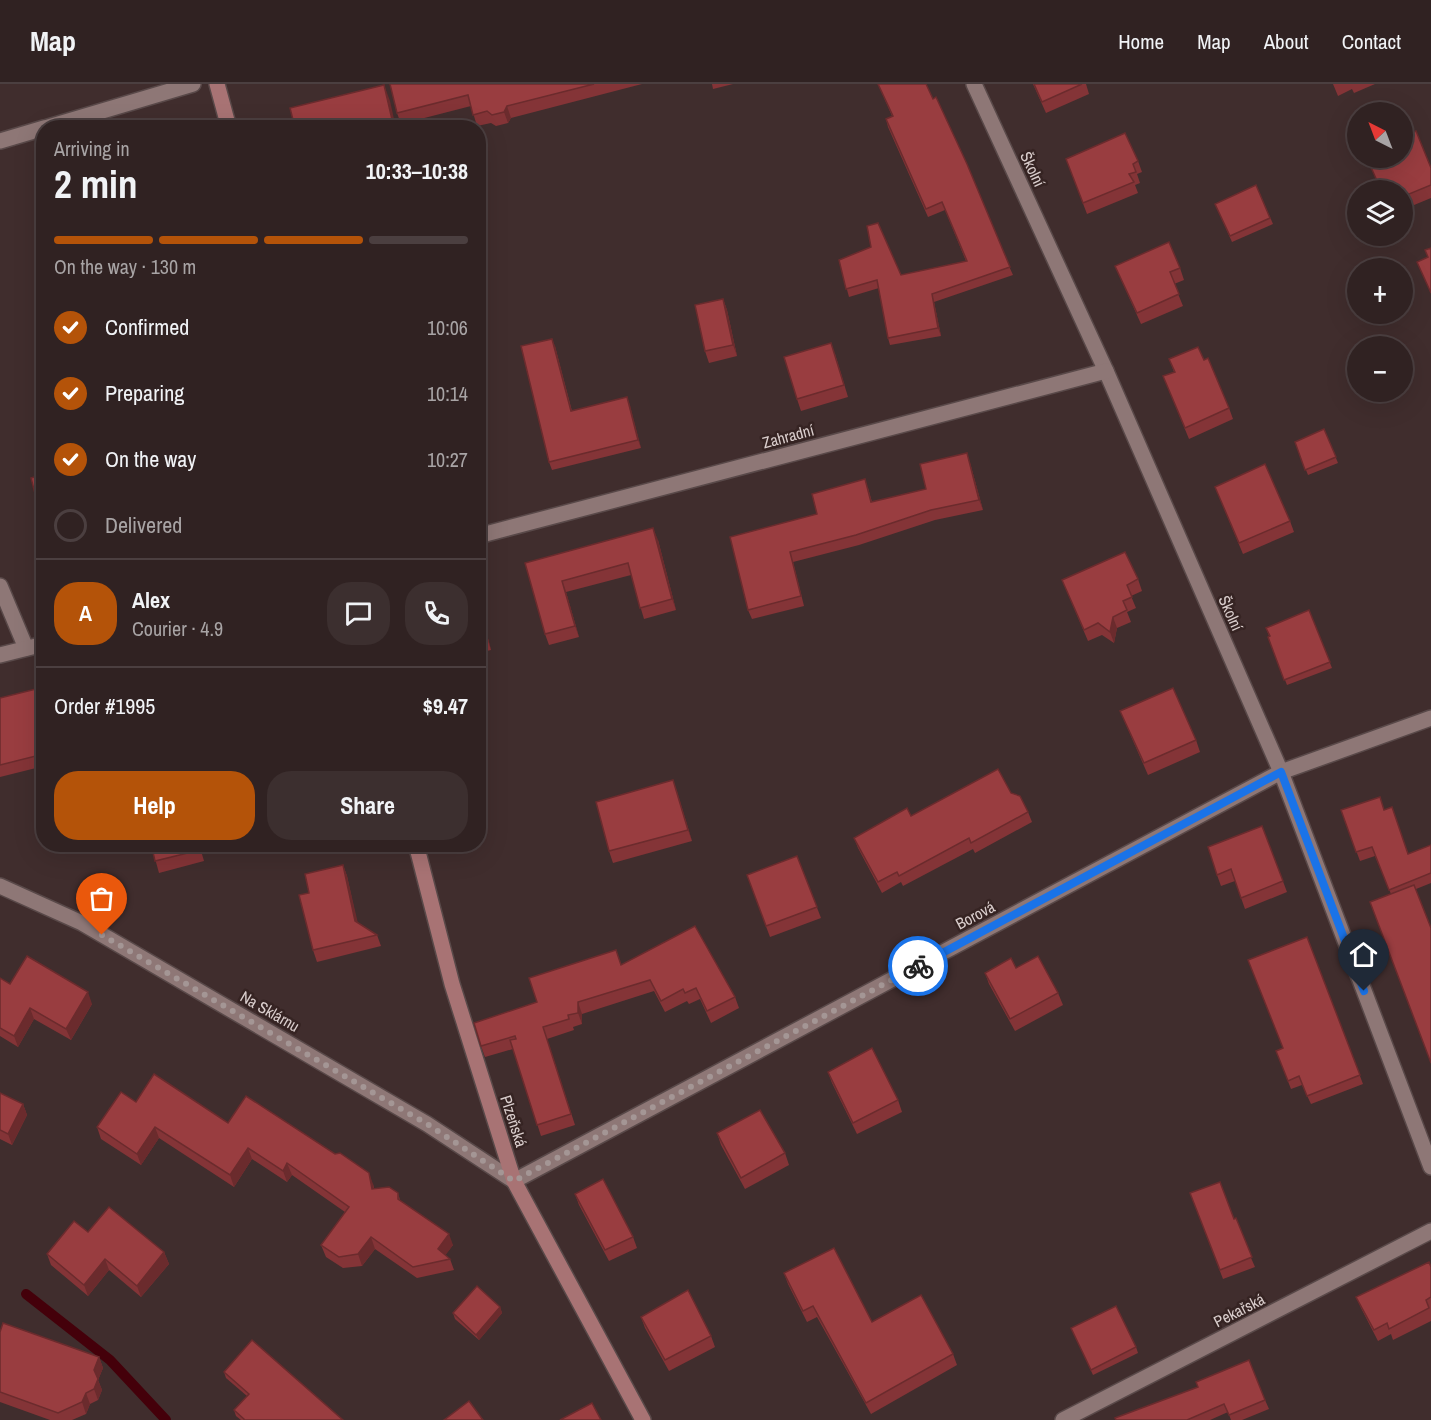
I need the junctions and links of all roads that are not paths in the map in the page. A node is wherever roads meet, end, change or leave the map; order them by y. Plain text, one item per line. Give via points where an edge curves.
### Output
1 (193, 84) edge
2 (217, 84) edge
3 (974, 84) edge
4 (71, 120) edge
5 (227, 120) edge
6 (36, 130) edge
7 (0, 141) edge
8 (1106, 371) junction
9 (486, 534) edge
10 (0, 586) edge
11 (36, 646) edge
12 (26, 648) junction
13 (0, 655) edge
14 (1431, 718) edge
15 (1281, 772) junction
16 (418, 852) edge
17 (0, 886) edge
18 (1431, 1167) edge
19 (514, 1181) junction
20 (1431, 1232) edge
21 (643, 1420) edge
22 (1063, 1420) edge

1 - 4 street
2 - 5 main road
3 - 8 street, Školní
6 - 7 street
8 - 9 street, Zahradní
8 - 15 street, Školní
10 - 12 street
11 - 12 street
12 - 13 street
14 - 15 street, Borová
15 - 18 street, Školní
15 - 19 street, Borová
16 - 19 main road, Plzeňská via 452,984
17 - 19 street, Na Sklárnu via 82,923 427,1124
19 - 21 main road, Plzeňská
20 - 22 street, Pekařská

